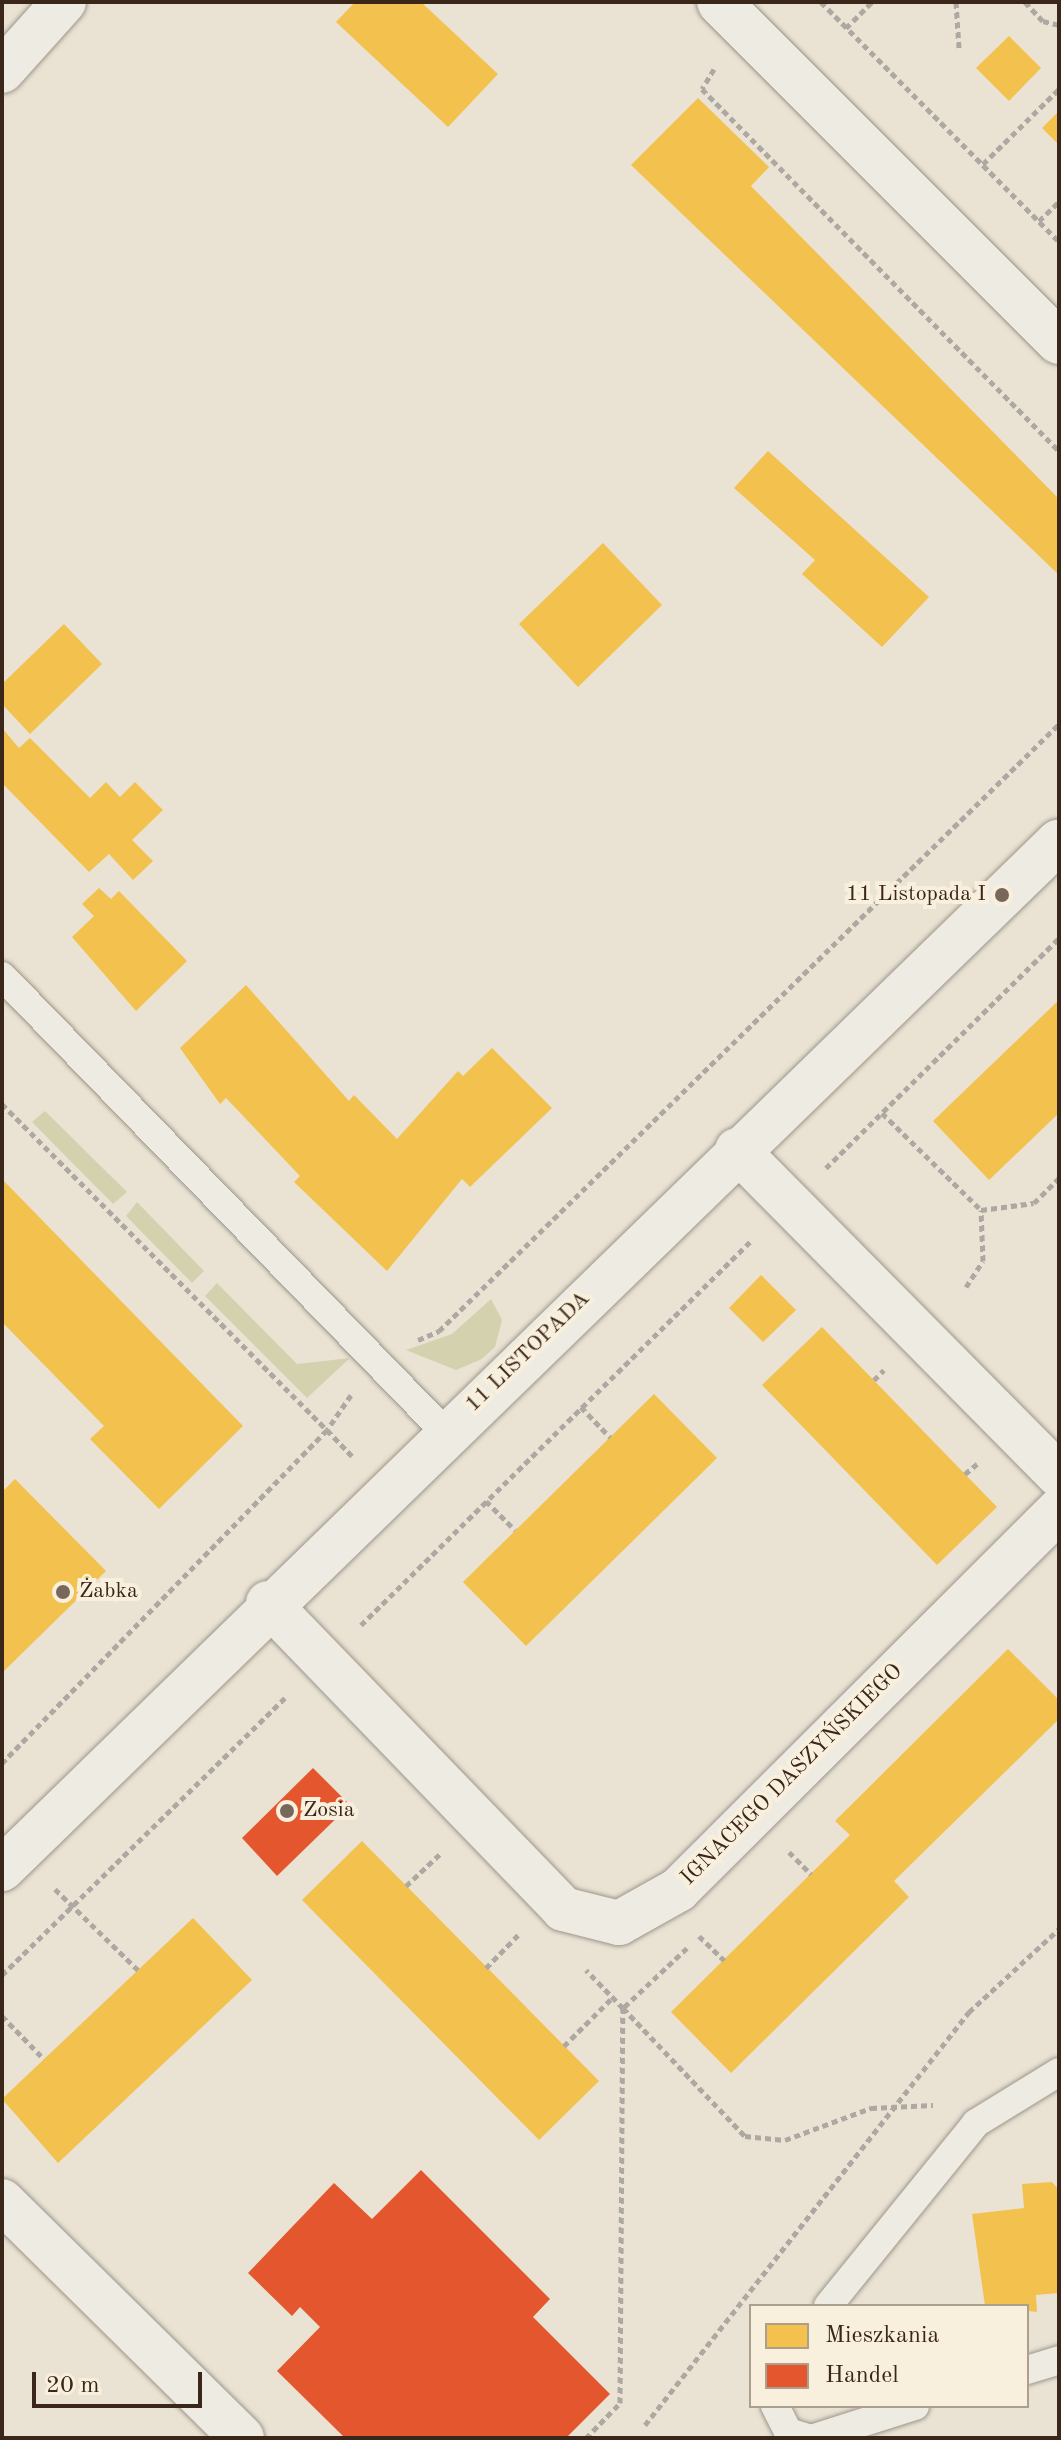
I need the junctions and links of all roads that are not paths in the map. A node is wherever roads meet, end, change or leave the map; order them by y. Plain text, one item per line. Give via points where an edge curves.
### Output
1 (64, 2) edge
2 (740, 9) edge
3 (2, 71) edge
4 (1059, 342) edge
5 (1059, 841) edge
6 (2, 976) edge
7 (737, 1150) junction
8 (445, 1432) junction
9 (1059, 1475) edge
10 (1059, 1510) edge
11 (268, 1603) junction
12 (2, 1869) edge
13 (1059, 2072) edge
14 (2, 2201) edge
15 (830, 2304) edge
16 (1059, 2360) edge
17 (1029, 2369) edge
18 (776, 2408) edge
19 (908, 2408) edge
20 (242, 2438) edge
21 (811, 2438) edge

1 - 3 street
2 - 4 street
5 - 7 street, 11 LISTOPADA
6 - 8 lane
7 - 8 street, 11 LISTOPADA
7 - 9 street
8 - 11 street, 11 LISTOPADA
10 - 11 street, IGNACEGO DASZYŃSKIEGO via 678,1890 619,1923 563,1909
11 - 12 street, 11 LISTOPADA
13 - 15 lane via 976,2123
14 - 20 street
16 - 17 lane
18 - 21 lane via 788,2432
19 - 21 lane

